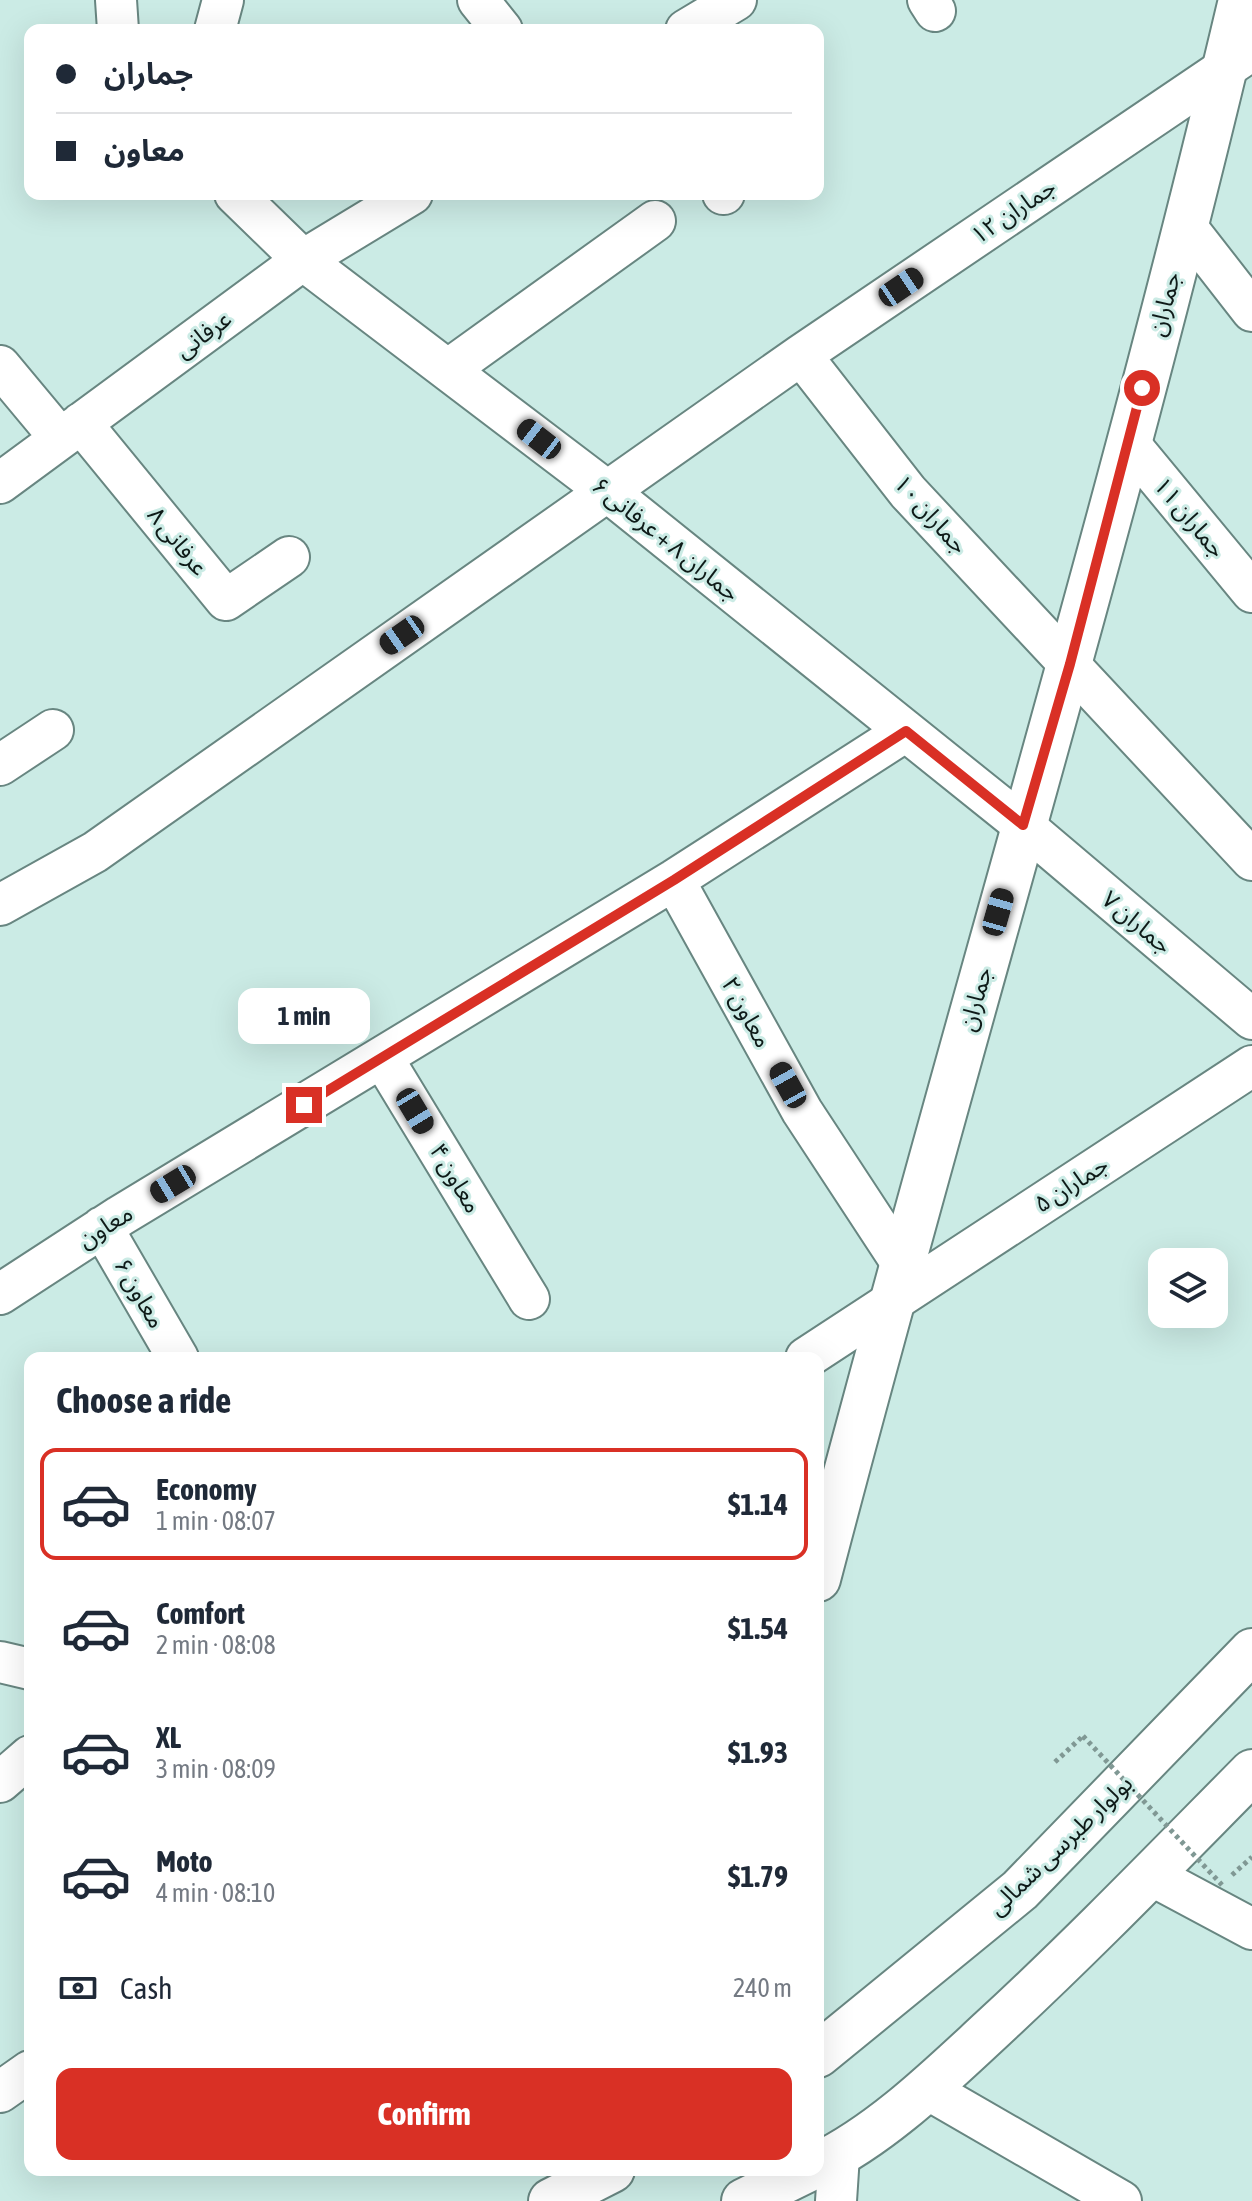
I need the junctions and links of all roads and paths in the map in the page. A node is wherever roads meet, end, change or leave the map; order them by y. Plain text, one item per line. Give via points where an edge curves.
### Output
1 (116, 0) edge
2 (223, 0) edge
3 (478, 0) edge
4 (736, 0) edge
5 (1241, 0) edge
6 (118, 24) edge
7 (217, 24) edge
8 (497, 24) edge
9 (696, 24) edge
10 (1239, 58) edge
11 (241, 200) edge
12 (402, 200) edge
13 (655, 221) dead end
14 (1185, 225) junction
15 (303, 260) junction
16 (1252, 311) edge
17 (801, 355) junction
18 (0, 366) edge
19 (449, 369) junction
20 (70, 431) junction
21 (1128, 442) junction
22 (0, 483) edge
23 (607, 491) junction
24 (289, 557) dead end
25 (1252, 592) edge
26 (1070, 664) junction
27 (53, 730) dead end
28 (906, 731) junction
29 (0, 765) edge
30 (1023, 825) junction
31 (1252, 860) edge
32 (674, 880) junction
33 (0, 905) edge
34 (1252, 1019) edge
35 (382, 1057) junction
36 (1252, 1066) edge
37 (102, 1227) junction
38 (896, 1282) junction
39 (0, 1294) edge
40 (529, 1299) dead end
41 (175, 1352) edge
42 (813, 1352) edge
43 (824, 1556) edge
44 (1252, 1651) edge
45 (0, 1662) edge
46 (24, 1668) edge
47 (24, 1761) edge
48 (1055, 1762) dead end
49 (1252, 1772) edge
50 (0, 1782) edge
51 (1252, 1857) edge
52 (1151, 1875) junction
53 (1252, 1929) edge
54 (824, 2050) edge
55 (24, 2075) edge
56 (927, 2089) junction
57 (0, 2092) edge
58 (824, 2161) edge
59 (824, 2171) edge
60 (598, 2176) edge
61 (795, 2176) edge
62 (571, 2187) edge
63 (744, 2201) edge
64 (836, 2201) edge
65 (1121, 2201) edge

1 - 6 street
2 - 7 street
3 - 8 street
4 - 9 street
5 - 10 street, جماران
10 - 14 street, جماران
10 - 17 street, جماران ۱۲
11 - 15 street, جماران ۸ + عرفانی ۶
12 - 15 street, عرفانی
13 - 19 street
14 - 16 street
14 - 21 street, جماران
15 - 19 street, جماران ۸ + عرفانی ۶
15 - 20 street, عرفانی
17 - 23 street, جماران ۱۲
17 - 26 street, جماران ۱۰ via 908,492
18 - 20 street
19 - 23 street, جماران ۸ + عرفانی ۶
20 - 22 street, عرفانی
20 - 24 street, عرفانی ۸ via 226,600
21 - 25 street, جماران ۱۱
21 - 26 street, جماران
23 - 28 street, جماران ۸ + عرفانی ۶
23 - 33 street, جماران ۱۲ via 95,852
26 - 30 street, جماران
26 - 31 street, جماران ۱۰
27 - 29 street
28 - 30 street, جماران ۸ + عرفانی ۶
28 - 32 street, معاون
30 - 34 street, جماران ۷
30 - 38 street, جماران
32 - 35 street, معاون
32 - 38 street, معاون ۲
35 - 37 street, معاون
35 - 40 street, معاون ۴
36 - 38 street, جماران ۵
37 - 39 street, معاون
37 - 41 street, معاون ۶
38 - 42 street, جماران ۵
38 - 43 street, جماران
44 - 54 street, بولوار طبرسی شمالی via 1020,1890
45 - 46 street
47 - 50 street
48 - 51 path, bridge via 1083,1736 1222,1885
49 - 52 street
52 - 53 street
52 - 56 street
55 - 57 street
56 - 58 street
56 - 65 street
59 - 64 street
60 - 62 street
61 - 63 street

